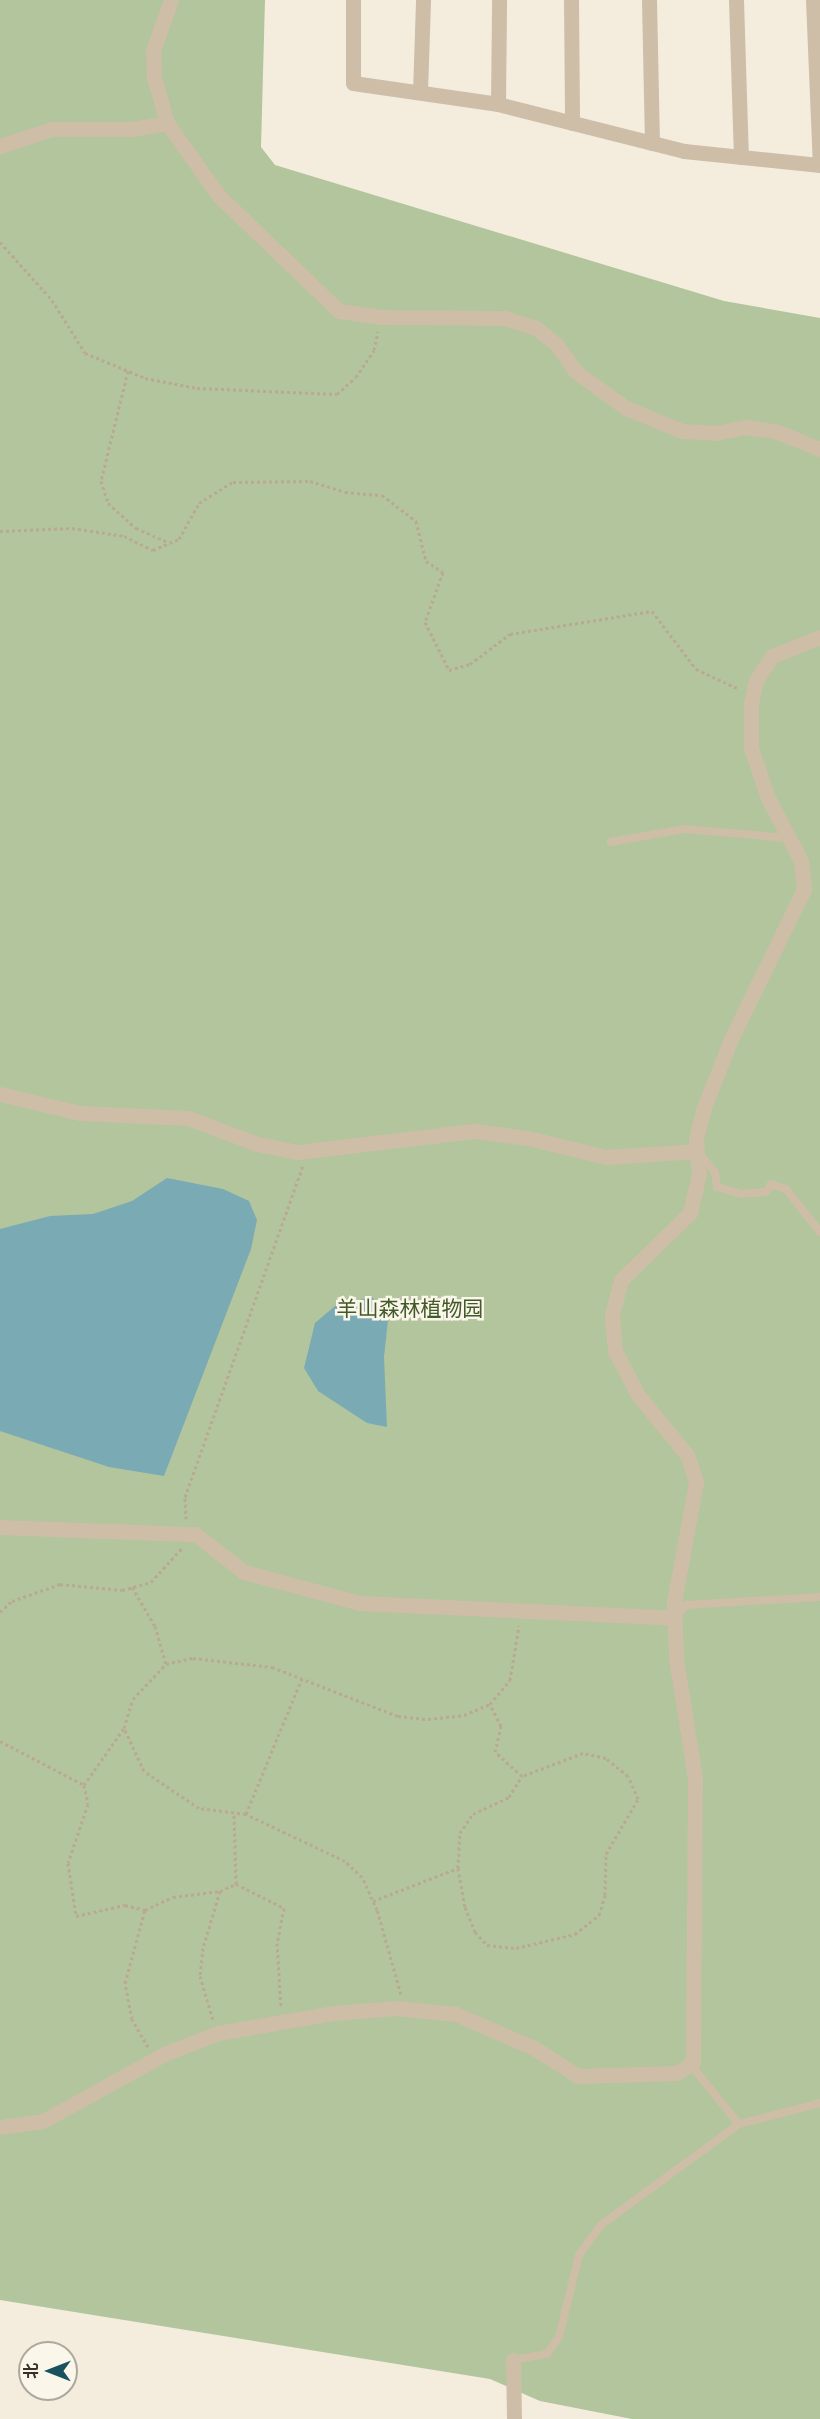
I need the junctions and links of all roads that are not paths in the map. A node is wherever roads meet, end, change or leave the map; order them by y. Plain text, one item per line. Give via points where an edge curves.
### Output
1 (171, 0) edge
2 (353, 0) edge
3 (423, 0) edge
4 (499, 0) edge
5 (571, 0) edge
6 (650, 0) edge
7 (736, 0) edge
8 (813, 0) edge
9 (420, 92) junction
10 (498, 104) junction
11 (167, 123) junction
12 (572, 123) junction
13 (652, 143) junction
14 (0, 146) edge
15 (741, 157) junction
16 (820, 165) edge
17 (820, 449) edge
18 (820, 637) edge
19 (789, 838) junction
20 (611, 842) dead end
21 (0, 1094) edge
22 (697, 1151) junction
23 (820, 1232) edge
24 (0, 1527) edge
25 (820, 1597) edge
26 (675, 1618) junction
27 (690, 2064) junction
28 (820, 2103) edge
29 (739, 2124) junction
30 (0, 2127) edge
31 (513, 2360) joint
32 (514, 2419) edge

1 - 11 street via 153,50 154,77
2 - 9 street via 353,83
3 - 9 street
4 - 10 street
5 - 12 street
6 - 13 street
7 - 15 street
8 - 16 street
9 - 10 street
10 - 12 street
11 - 14 street via 133,129 52,129
11 - 17 street via 219,196 339,312 381,317 505,318 536,328 557,345 575,371 626,408 682,431 715,433 745,427 776,431
12 - 13 street
13 - 15 street
15 - 16 street
18 - 19 street via 772,656 752,695 751,748 768,798
19 - 20 lane via 684,829
19 - 22 street via 801,861 804,889 731,1039 703,1110
21 - 22 street via 80,1113 188,1118 257,1144 306,1152 474,1131 606,1156
22 - 23 lane via 715,1172 717,1187 741,1194 766,1192 771,1184 786,1189
22 - 26 street via 699,1175 690,1213 621,1280 612,1314 615,1351 638,1395 687,1455 696,1482
24 - 26 street via 191,1533 244,1572 360,1603 410,1609
25 - 26 lane via 686,1605
26 - 27 street via 676,1658 695,1778 694,2039
27 - 29 lane
27 - 30 street via 677,2073 578,2076 534,2048 456,2014 405,2009 282,2019 218,2033 155,2059 43,2121
28 - 29 lane
29 - 31 lane via 601,2224 579,2255 559,2337 547,2354
31 - 32 street

